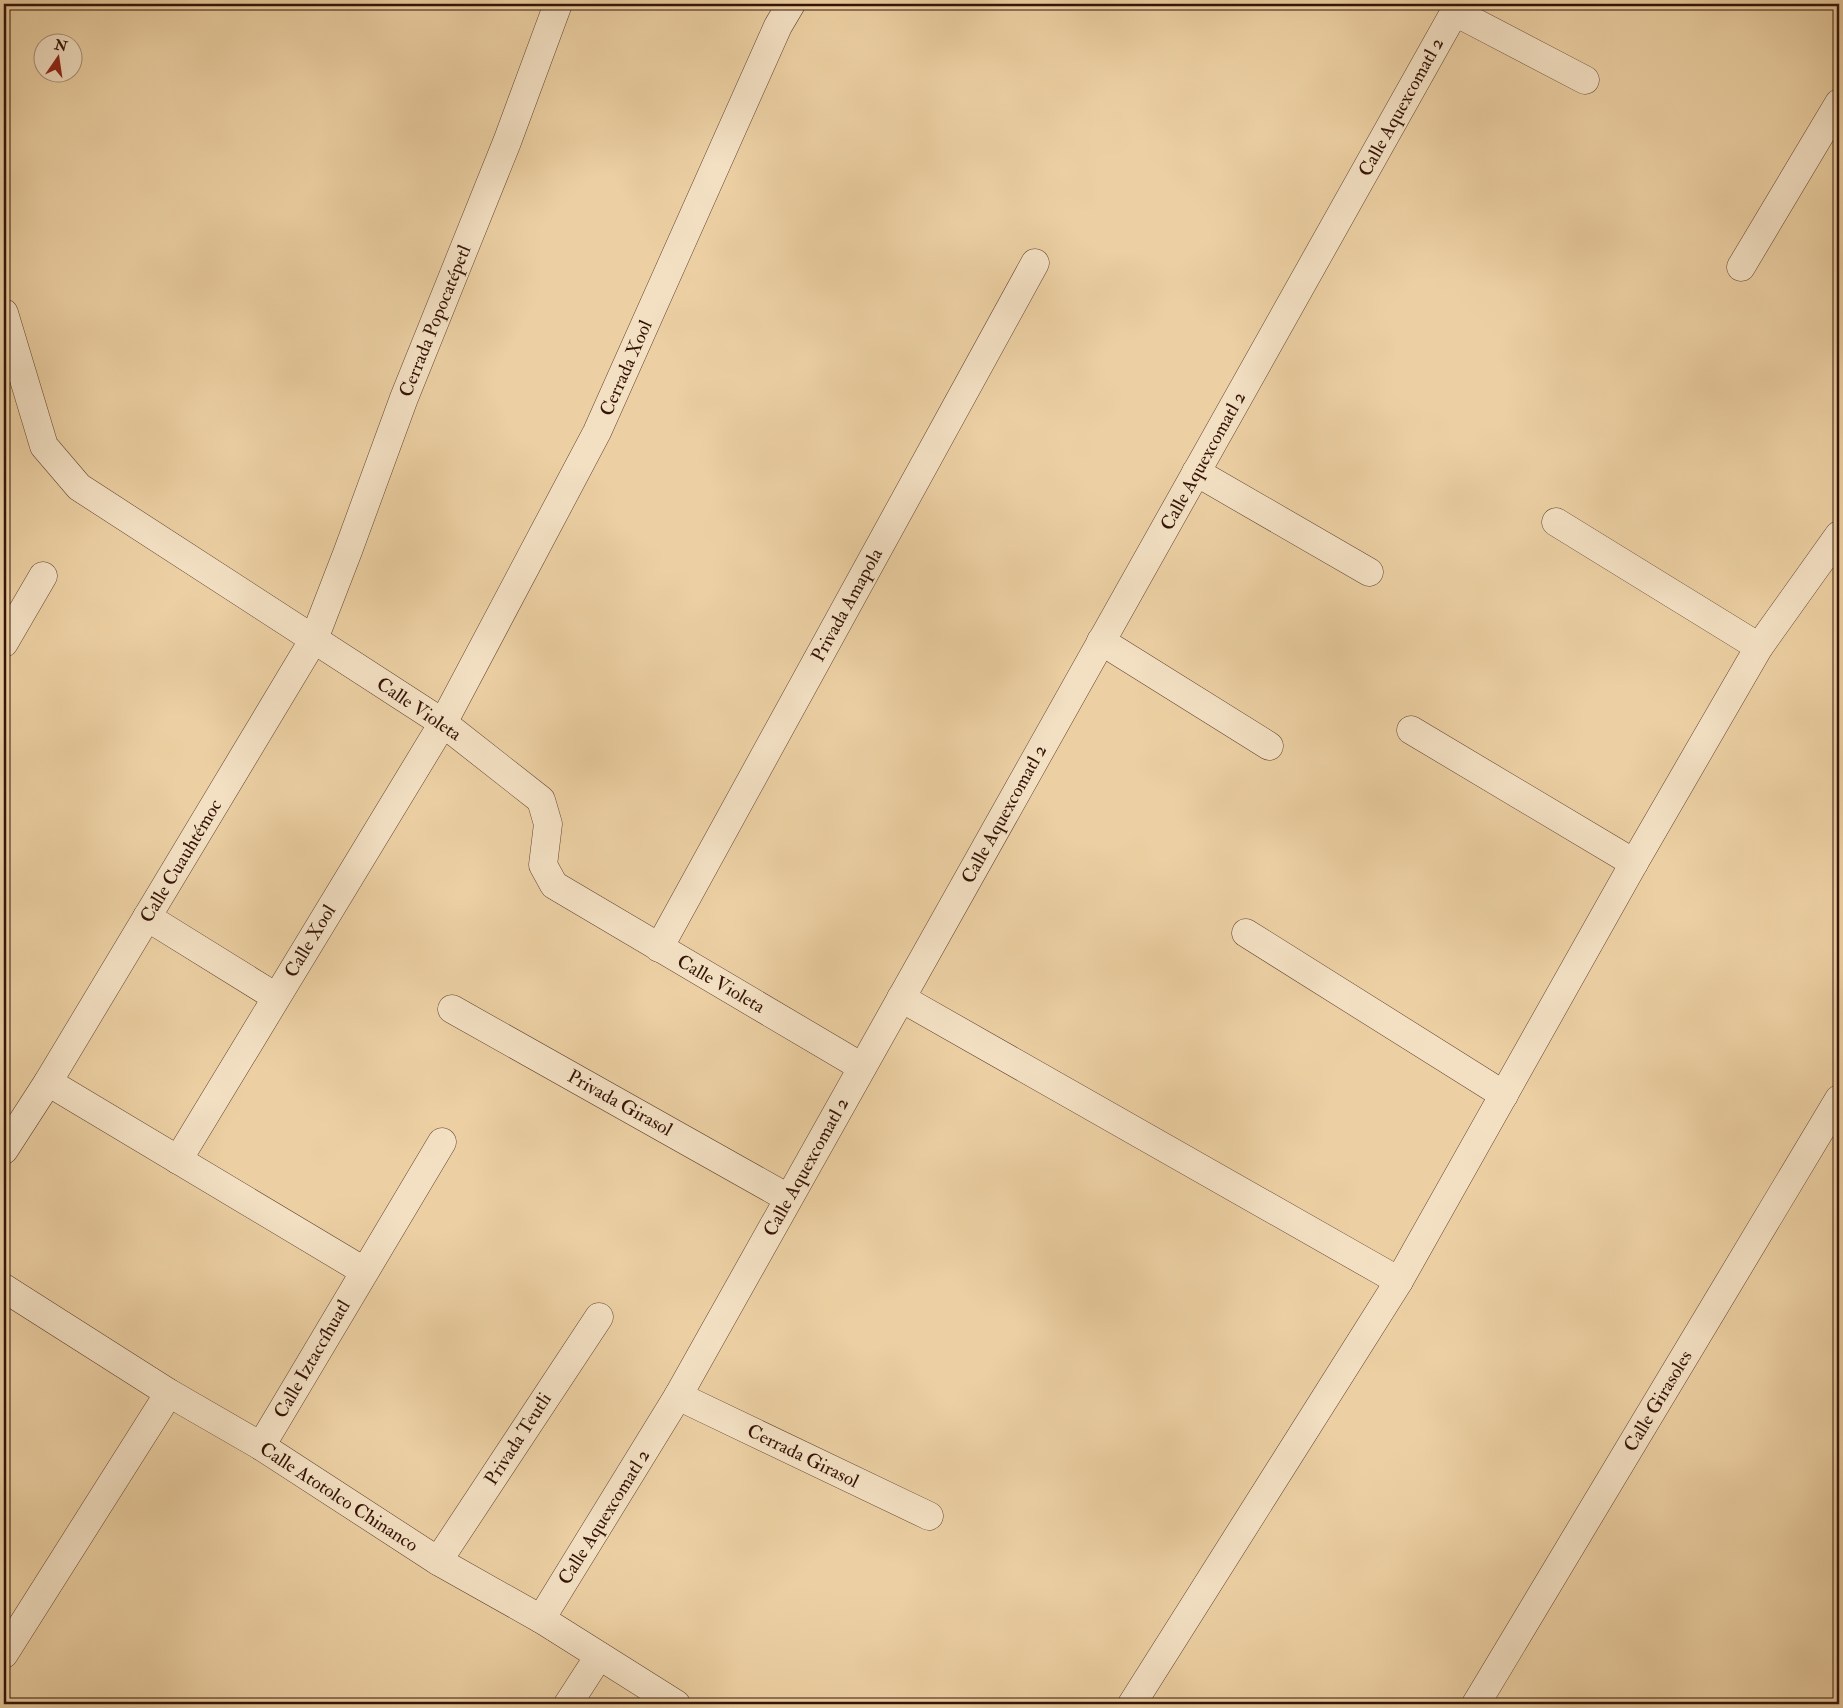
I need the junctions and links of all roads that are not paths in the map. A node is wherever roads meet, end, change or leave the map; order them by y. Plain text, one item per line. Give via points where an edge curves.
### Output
1 (558, 4) edge
2 (791, 4) edge
3 (1457, 8) edge
4 (1585, 80) dead end
5 (1839, 103) edge
6 (1035, 263) dead end
7 (1741, 267) dead end
8 (4, 313) edge
9 (1196, 472) junction
10 (1556, 522) dead end
11 (1839, 535) edge
12 (1369, 572) dead end
13 (43, 576) dead end
14 (314, 639) junction
15 (1101, 641) junction
16 (4, 643) edge
17 (1759, 647) junction
18 (443, 723) junction
19 (1411, 730) dead end
20 (1269, 746) dead end
21 (1634, 863) junction
22 (147, 916) junction
23 (1246, 933) dead end
24 (659, 948) junction
25 (276, 997) junction
26 (901, 998) junction
27 (452, 1009) dead end
28 (862, 1067) junction
29 (48, 1082) junction
30 (1504, 1095) junction
31 (1839, 1099) edge
32 (442, 1142) dead end
33 (4, 1150) edge
34 (178, 1160) junction
35 (788, 1198) junction
36 (364, 1271) junction
37 (1399, 1280) junction
38 (4, 1288) edge
39 (599, 1317) dead end
40 (169, 1393) junction
41 (678, 1396) junction
42 (261, 1446) junction
43 (929, 1516) dead end
44 (438, 1561) junction
45 (541, 1619) junction
46 (4, 1654) edge
47 (599, 1656) junction
48 (568, 1704) edge
49 (676, 1704) edge
50 (1132, 1704) edge
51 (1476, 1704) edge

1 - 14 street, Cerrada Popocatépetl
2 - 18 street, Cerrada Xool via 778,26 597,432
3 - 4 street
3 - 9 street, Calle Aquexcomatl 2
5 - 7 street
6 - 24 street, Privada Amapola
8 - 14 street, Calle Violeta via 44,446 80,487
9 - 12 street
9 - 15 street, Calle Aquexcomatl 2
10 - 17 street
11 - 17 street
13 - 16 street
14 - 18 street, Calle Violeta
14 - 22 street, Calle Cuauhtémoc
15 - 20 street
15 - 26 street, Calle Aquexcomatl 2
17 - 21 street
18 - 24 street, Calle Violeta via 541,800 548,824 543,865 554,885
18 - 25 street, Calle Xool
19 - 21 street
21 - 30 street
22 - 25 street
22 - 29 street, Calle Cuauhtémoc
23 - 30 street
24 - 28 street, Calle Violeta
25 - 34 street, Calle Xool
26 - 28 street, Calle Aquexcomatl 2
26 - 37 street
27 - 35 street, Privada Girasol
28 - 35 street, Calle Aquexcomatl 2
29 - 33 street, Calle Cuauhtémoc
29 - 34 street
30 - 37 street
31 - 51 street, Calle Girasoles
32 - 36 street, Calle Iztaccíhuatl
34 - 36 street
35 - 41 street, Calle Aquexcomatl 2
36 - 42 street, Calle Iztaccíhuatl
37 - 50 street
38 - 40 street, Calle Atotolco Chinanco
39 - 44 street, Privada Teutli
40 - 42 street, Calle Atotolco Chinanco
40 - 46 street
41 - 43 street, Cerrada Girasol
41 - 45 street, Calle Aquexcomatl 2
42 - 44 street, Calle Atotolco Chinanco
44 - 45 street, Calle Atotolco Chinanco
45 - 47 street, Calle Atotolco Chinanco
47 - 48 street
47 - 49 street, Calle Atotolco Chinanco

